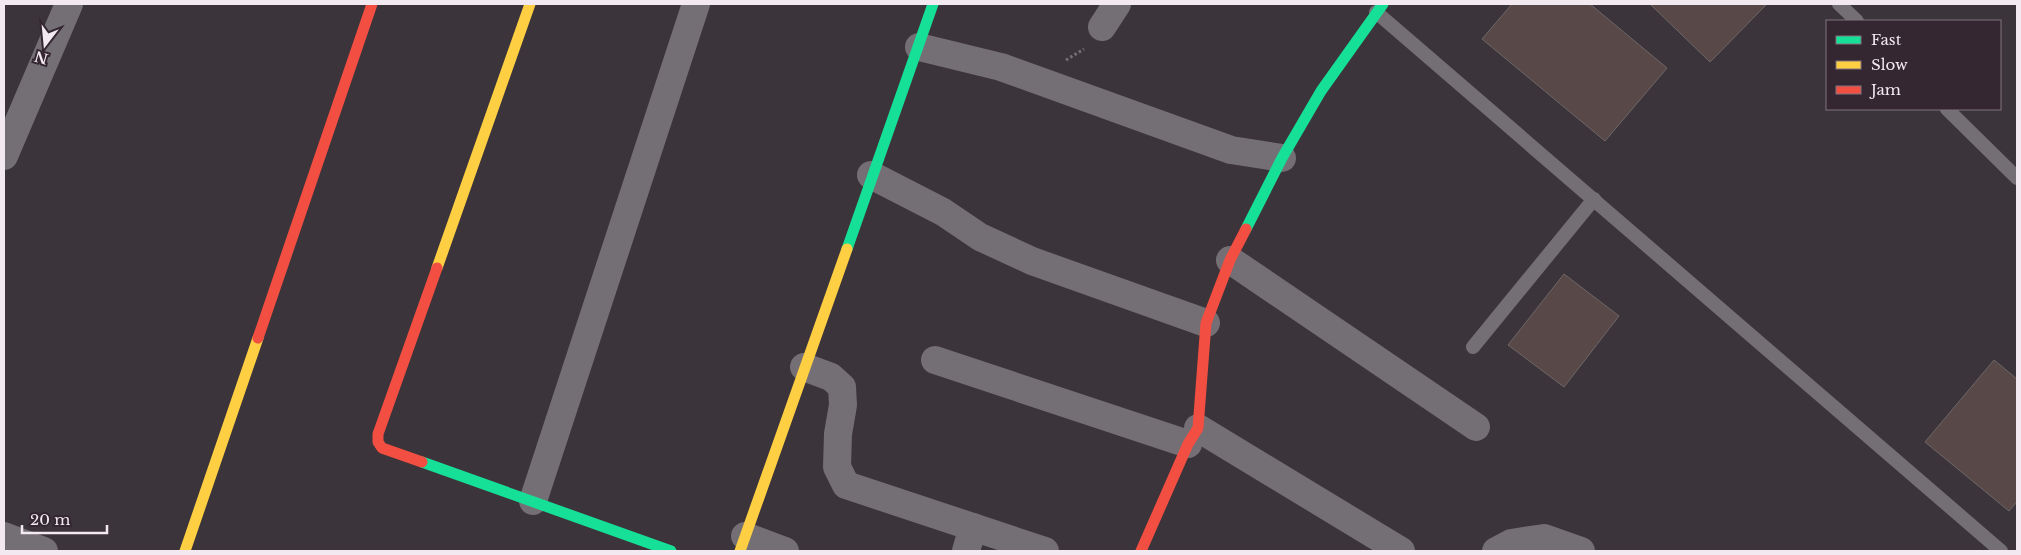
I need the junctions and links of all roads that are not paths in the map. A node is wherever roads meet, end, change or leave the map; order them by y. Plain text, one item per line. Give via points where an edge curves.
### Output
1 (69, 4) edge
2 (372, 4) edge
3 (530, 4) edge
4 (696, 4) edge
5 (933, 4) edge
6 (1117, 4) edge
7 (1839, 4) edge
8 (1380, 8) edge
9 (1856, 20) edge
10 (1102, 27) road end
11 (919, 47) junction
12 (1947, 110) edge
13 (4, 156) edge
14 (1282, 158) junction
15 (872, 174) junction
16 (2017, 178) edge
17 (1594, 200) junction
18 (1230, 260) junction
19 (1206, 323) junction
20 (1473, 348) dead end
21 (935, 360) dead end
22 (804, 367) junction
23 (1476, 427) dead end
24 (1193, 436) junction
25 (534, 501) junction
26 (4, 536) edge
27 (969, 539) edge
28 (742, 544) edge
29 (44, 551) edge
30 (185, 551) edge
31 (671, 551) edge
32 (785, 551) edge
33 (1045, 551) edge
34 (1141, 551) edge
35 (1401, 551) edge
36 (1496, 551) edge
37 (1581, 551) edge
38 (2000, 551) edge

1 - 13 street
2 - 30 street
3 - 25 street via 378,434 378,442 382,448
4 - 25 street
5 - 11 street
6 - 10 street
7 - 9 lane
8 - 14 street via 1321,91
8 - 17 lane via 1404,37
11 - 14 street via 1001,67 1231,150
11 - 15 street
12 - 16 lane
14 - 18 street
15 - 19 street via 980,236 1032,261
15 - 22 street
17 - 20 lane
17 - 38 lane
18 - 19 street
18 - 23 street
19 - 24 street
21 - 24 street
22 - 27 street via 831,377 842,387 844,405 838,434 837,467 846,485
22 - 28 street
24 - 34 street
24 - 35 street
25 - 31 street
26 - 29 street
27 - 33 street
28 - 32 street
36 - 37 street via 1511,543 1544,538

